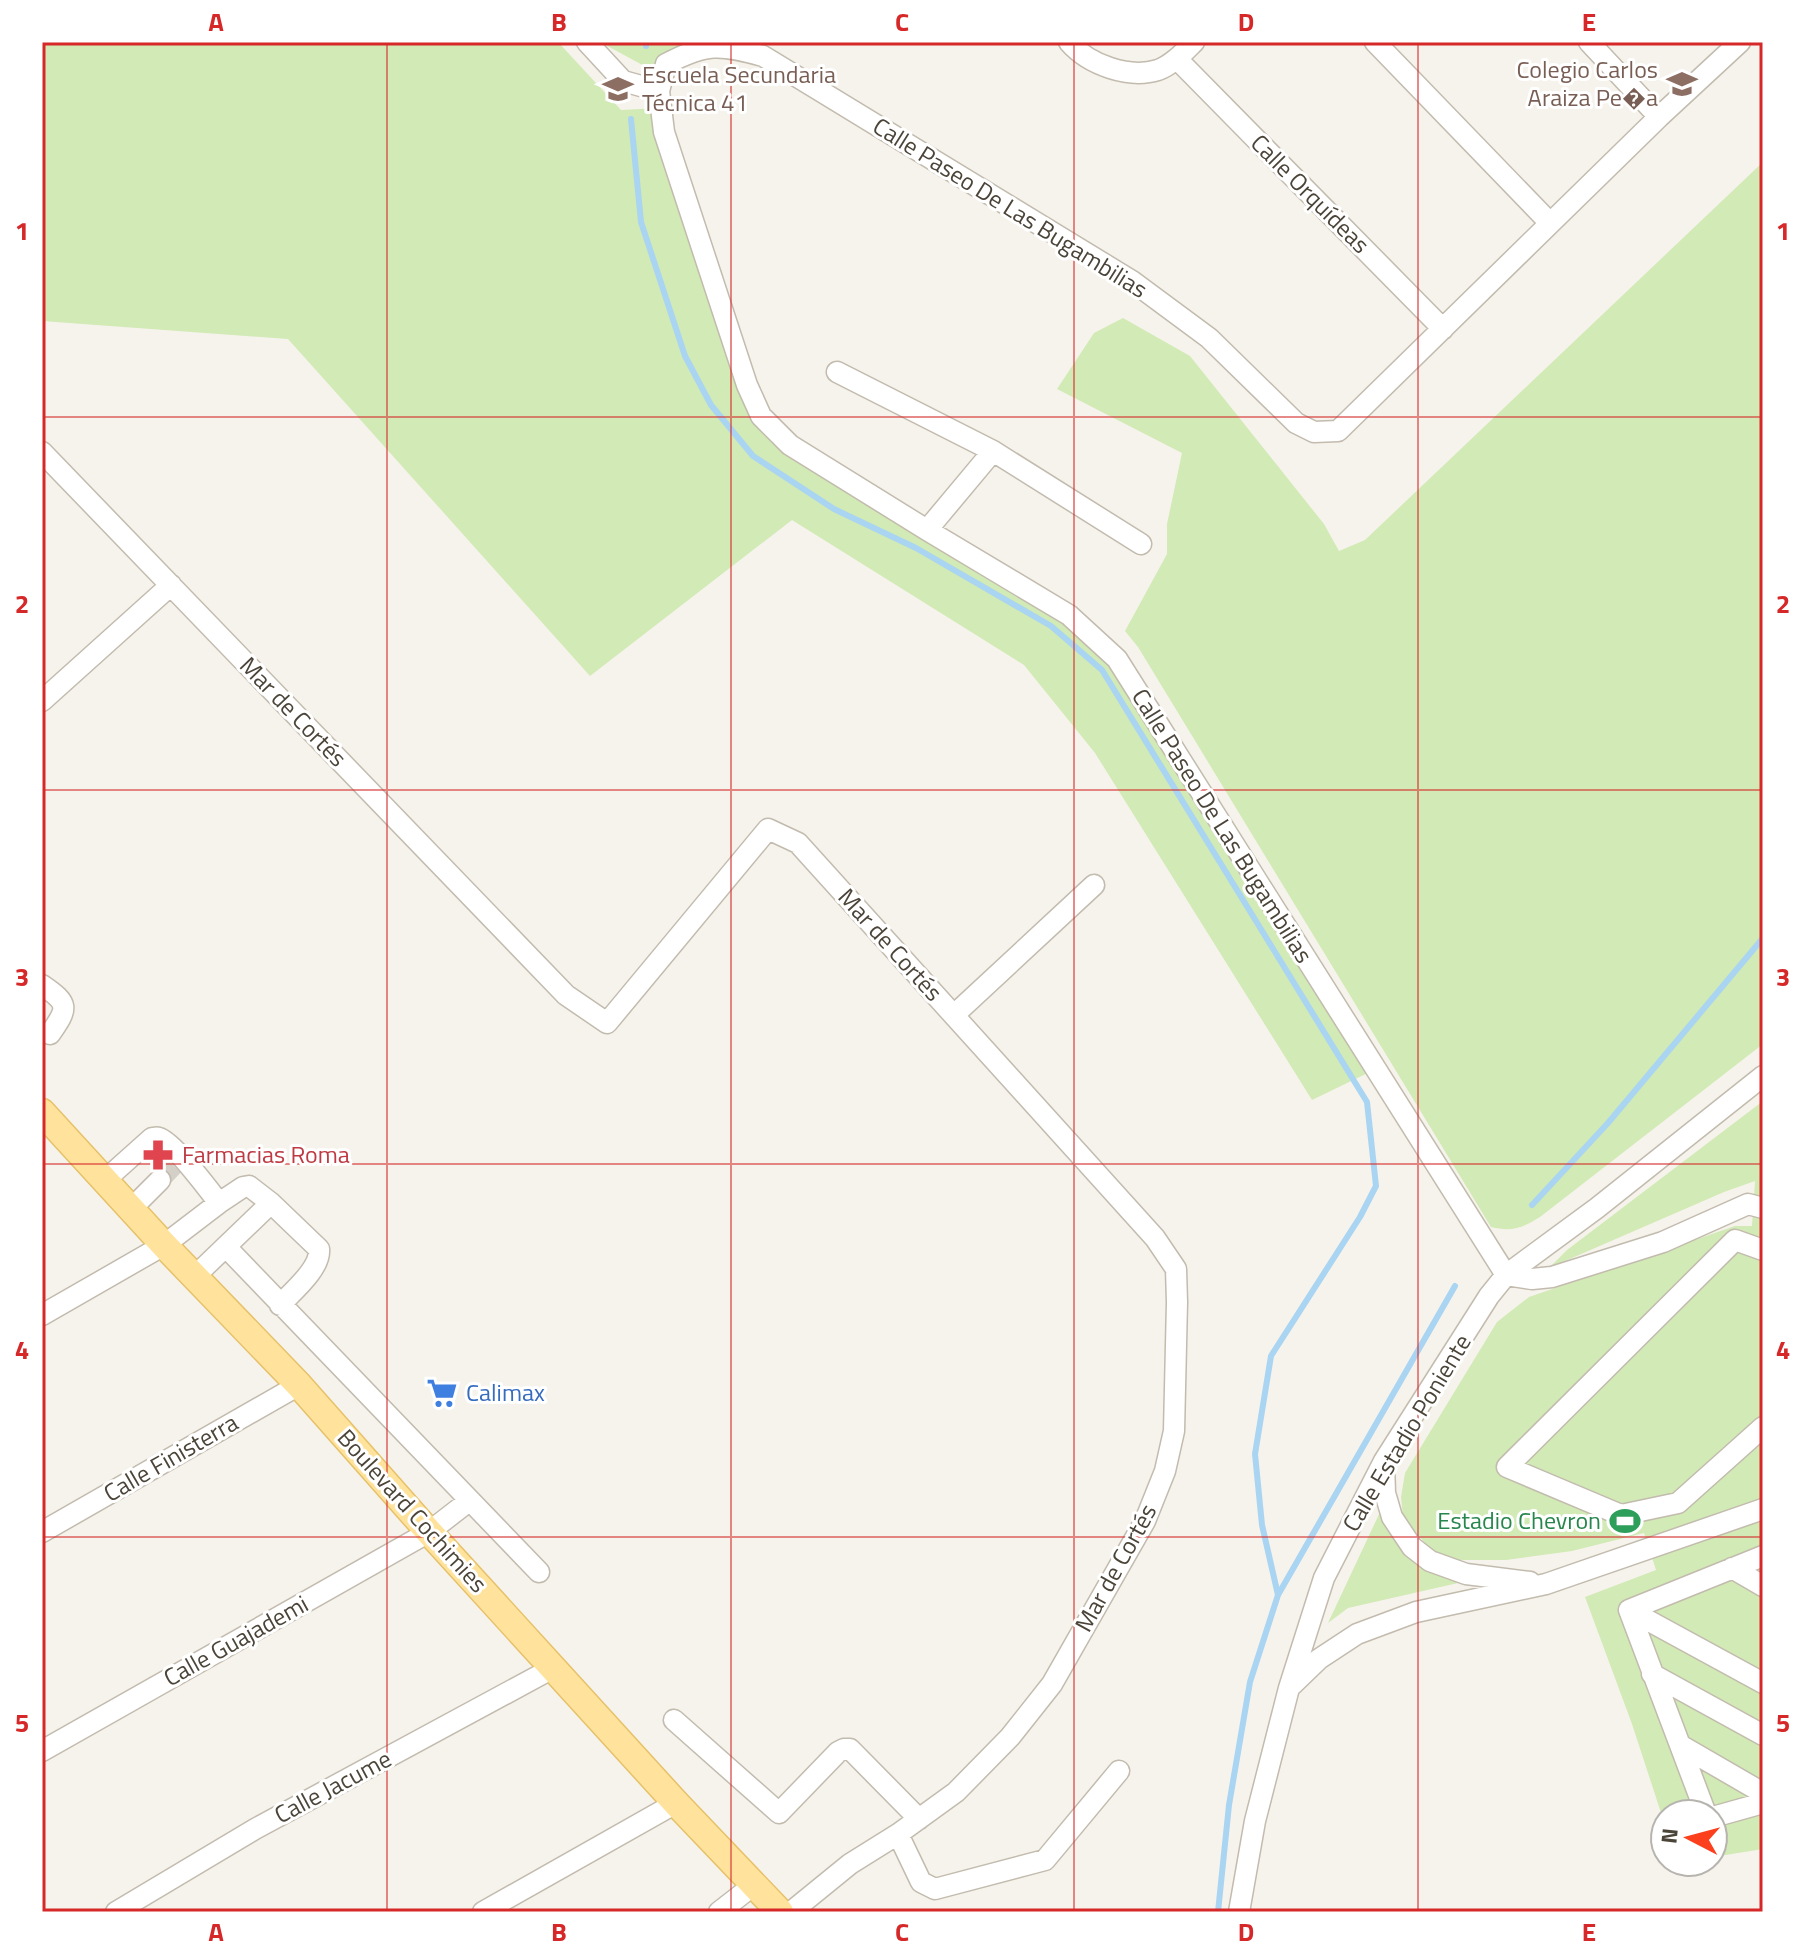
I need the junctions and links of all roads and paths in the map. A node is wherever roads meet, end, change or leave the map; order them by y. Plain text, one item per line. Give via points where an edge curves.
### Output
1 (587, 42) edge
2 (1069, 42) edge
3 (1194, 42) edge
4 (1375, 42) edge
5 (1589, 42) edge
6 (1740, 42) edge
7 (1177, 59) junction
8 (659, 91) junction
9 (1659, 117) junction
10 (1550, 223) junction
11 (1443, 329) junction
12 (837, 372) dead end
13 (993, 451) junction
14 (42, 452) edge
15 (927, 530) junction
16 (1141, 544) dead end
17 (171, 585) junction
18 (42, 701) edge
19 (1094, 885) dead end
20 (42, 985) edge
21 (954, 1015) junction
22 (50, 1034) dead end
23 (1763, 1076) edge
24 (42, 1112) edge
25 (171, 1167) junction
26 (105, 1180) junction
27 (219, 1203) junction
28 (271, 1203) junction
29 (1763, 1208) edge
30 (131, 1209) junction
31 (164, 1245) junction
32 (226, 1247) junction
33 (1763, 1250) edge
34 (1506, 1275) junction
35 (194, 1277) junction
36 (280, 1305) junction
37 (42, 1315) edge
38 (299, 1385) junction
39 (1763, 1427) edge
40 (1384, 1461) junction
41 (469, 1501) junction
42 (1763, 1509) edge
43 (42, 1532) edge
44 (429, 1532) junction
45 (1763, 1556) edge
46 (1732, 1568) junction
47 (539, 1572) dead end
48 (1546, 1584) junction
49 (1763, 1586) edge
50 (1629, 1610) junction
51 (553, 1668) junction
52 (1652, 1674) junction
53 (1763, 1683) edge
54 (1289, 1688) junction
55 (674, 1720) dead end
56 (1763, 1735) edge
57 (1680, 1745) junction
58 (42, 1751) edge
59 (1119, 1771) dead end
60 (1763, 1793) edge
61 (1700, 1798) edge
62 (676, 1803) junction
63 (1763, 1803) edge
64 (1729, 1813) edge
65 (919, 1819) junction
66 (898, 1834) junction
67 (755, 1884) junction
68 (116, 1912) edge
69 (483, 1912) edge
70 (719, 1912) edge
71 (780, 1912) edge
72 (791, 1912) edge
73 (1239, 1912) edge

1 - 8 street via 623,81
2 - 7 street via 1101,65 1132,72 1159,70
3 - 7 street
4 - 10 street
5 - 9 street
6 - 9 street, Calle Paseo De Las Bugambilias
7 - 11 street, Calle Orquídeas
8 - 11 street, Calle Paseo De Las Bugambilias via 666,64 693,50 726,46 763,56 1132,281 1209,338 1296,423 1314,432 1338,431
8 - 15 street, Calle Paseo De Las Bugambilias via 664,132 761,416 790,445
9 - 10 street, Calle Paseo De Las Bugambilias
10 - 11 street, Calle Paseo De Las Bugambilias
12 - 13 street
13 - 15 street
13 - 16 street
14 - 17 street, Mar de Cortés
15 - 34 street, Calle Paseo De Las Bugambilias via 1069,615 1117,659
17 - 18 street
17 - 21 street, Mar de Cortés via 566,995 607,1023 768,829 798,843
19 - 21 street
20 - 22 street via 64,1003 64,1013
21 - 65 street, Mar de Cortés via 1155,1238 1176,1269 1174,1431 1145,1521 1052,1684 956,1792
23 - 34 street, Calle Estadio Poniente
24 - 26 main road, Boulevard Cochimies
25 - 26 street via 163,1139 157,1137
25 - 27 street
25 - 30 street
26 - 30 main road, Boulevard Cochimies
27 - 28 street via 249,1186
27 - 31 street
28 - 32 street
28 - 36 street via 319,1249 320,1257
29 - 34 street via 1748,1204 1663,1242 1552,1277
30 - 31 main road, Boulevard Cochimies
31 - 35 main road, Boulevard Cochimies
31 - 37 street
32 - 35 street
32 - 36 street
33 - 39 street via 1735,1240 1507,1467 1621,1515 1678,1503
34 - 40 street, Calle Estadio Poniente
35 - 38 main road, Boulevard Cochimies
36 - 41 street
38 - 43 street, Calle Finisterra
38 - 44 main road, Boulevard Cochimies
40 - 48 street via 1392,1517 1412,1547 1430,1561 1466,1574
40 - 54 street, Calle Estadio Poniente via 1324,1578
41 - 44 street, Calle Guajademi
41 - 47 street
42 - 48 street
44 - 51 main road, Boulevard Cochimies
44 - 58 street, Calle Guajademi
45 - 46 street
46 - 49 street
46 - 50 street
48 - 54 street via 1416,1612 1357,1634 1319,1659
50 - 52 street
50 - 53 street
51 - 62 main road, Boulevard Cochimies
51 - 68 street, Calle Jacume via 255,1829
52 - 56 street
52 - 57 street
54 - 73 street, Calle Estadio Poniente via 1255,1821
55 - 65 street via 779,1813 838,1752 850,1749
57 - 60 street
57 - 61 street
59 - 66 street via 1045,1860 935,1889 921,1882
62 - 67 main road, Boulevard Cochimies
62 - 69 street
63 - 64 street
65 - 66 street, Mar de Cortés
66 - 72 street, Mar de Cortés via 850,1864
67 - 70 street
67 - 71 main road, Boulevard Cochimies

